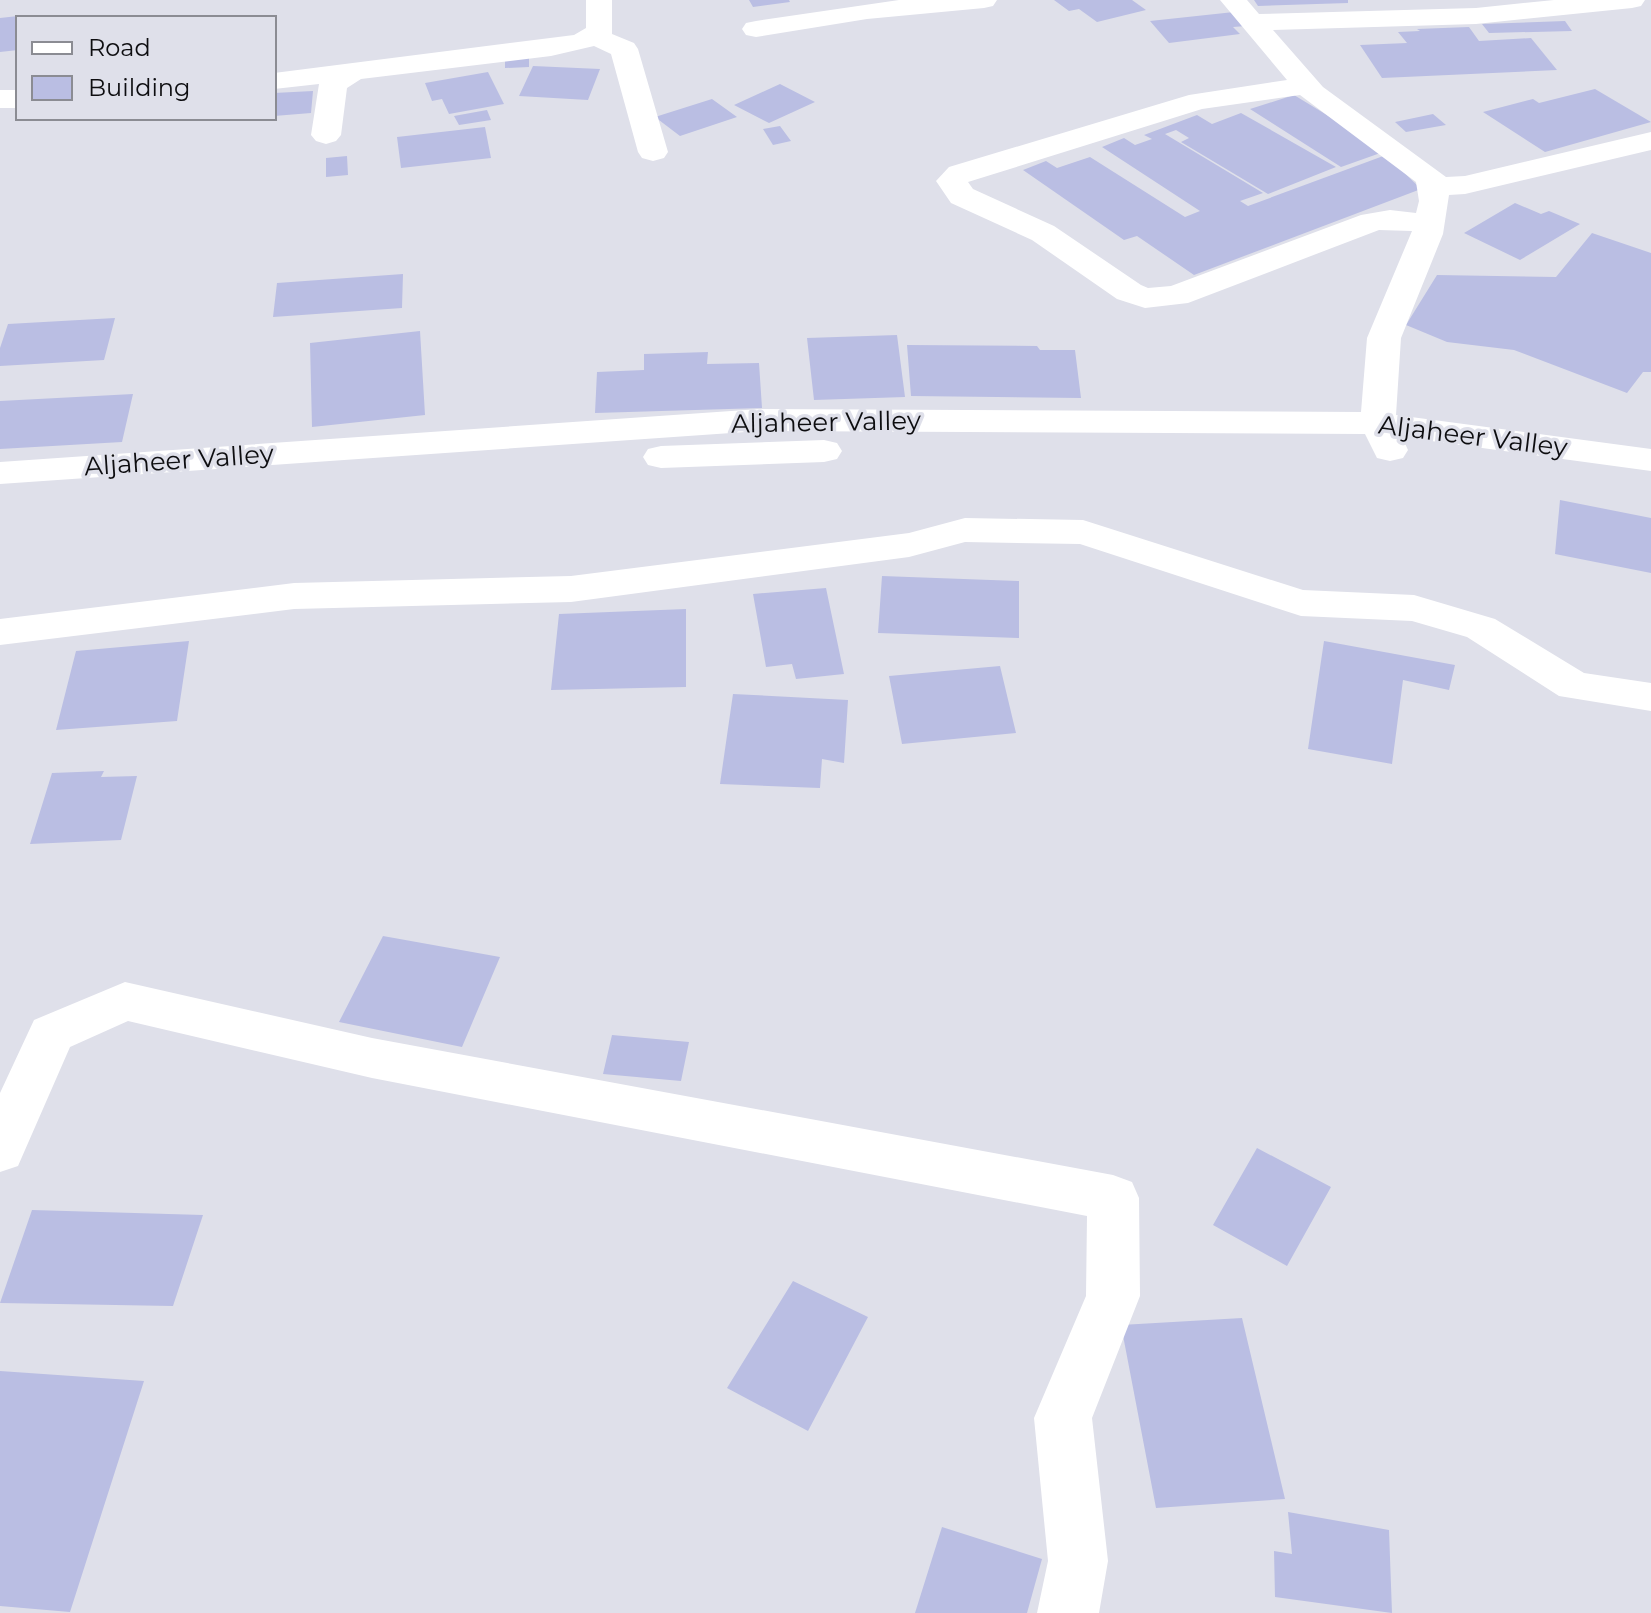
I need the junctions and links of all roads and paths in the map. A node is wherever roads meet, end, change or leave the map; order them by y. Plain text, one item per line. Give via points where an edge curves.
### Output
1 (599, 0) edge
2 (984, 0) edge
3 (1632, 0) edge
4 (1243, 11) edge
5 (756, 29) dead end
6 (595, 37) junction
7 (350, 74) junction
8 (276, 81) edge
9 (1307, 86) junction
10 (326, 135) dead end
11 (1651, 141) edge
12 (653, 152) dead end
13 (1432, 187) junction
14 (1429, 224) junction
15 (1384, 437) junction
16 (1651, 460) edge
17 (0, 473) edge
18 (1651, 487) edge
19 (0, 499) edge
20 (0, 632) edge
21 (1651, 697) edge
22 (0, 1150) edge
23 (1068, 1613) edge

1 - 6 street via 600,32
2 - 5 street
3 - 4 street via 1476,16
4 - 9 street
6 - 7 street via 551,48
6 - 12 street via 624,49
7 - 8 street
7 - 10 street via 333,84
9 - 13 street via 1431,178
9 - 14 street via 1199,101 960,173 951,181 962,196 1043,233 1145,298 1176,296 1372,222
11 - 13 street via 1465,185
13 - 14 street
14 - 15 street via 1384,338
15 - 16 street, Aljaheer Valley
15 - 17 street, Aljaheer Valley via 760,420
15 - 18 street, Aljaheer Valley
15 - 19 street, Aljaheer Valley via 769,450
20 - 21 street via 294,596 571,589 909,545 965,530 1083,532 1301,603 1414,608 1481,628 1574,686
22 - 23 street via 51,1034 125,1001 372,1058 1113,1198 1113,1296 1063,1418 1078,1561

